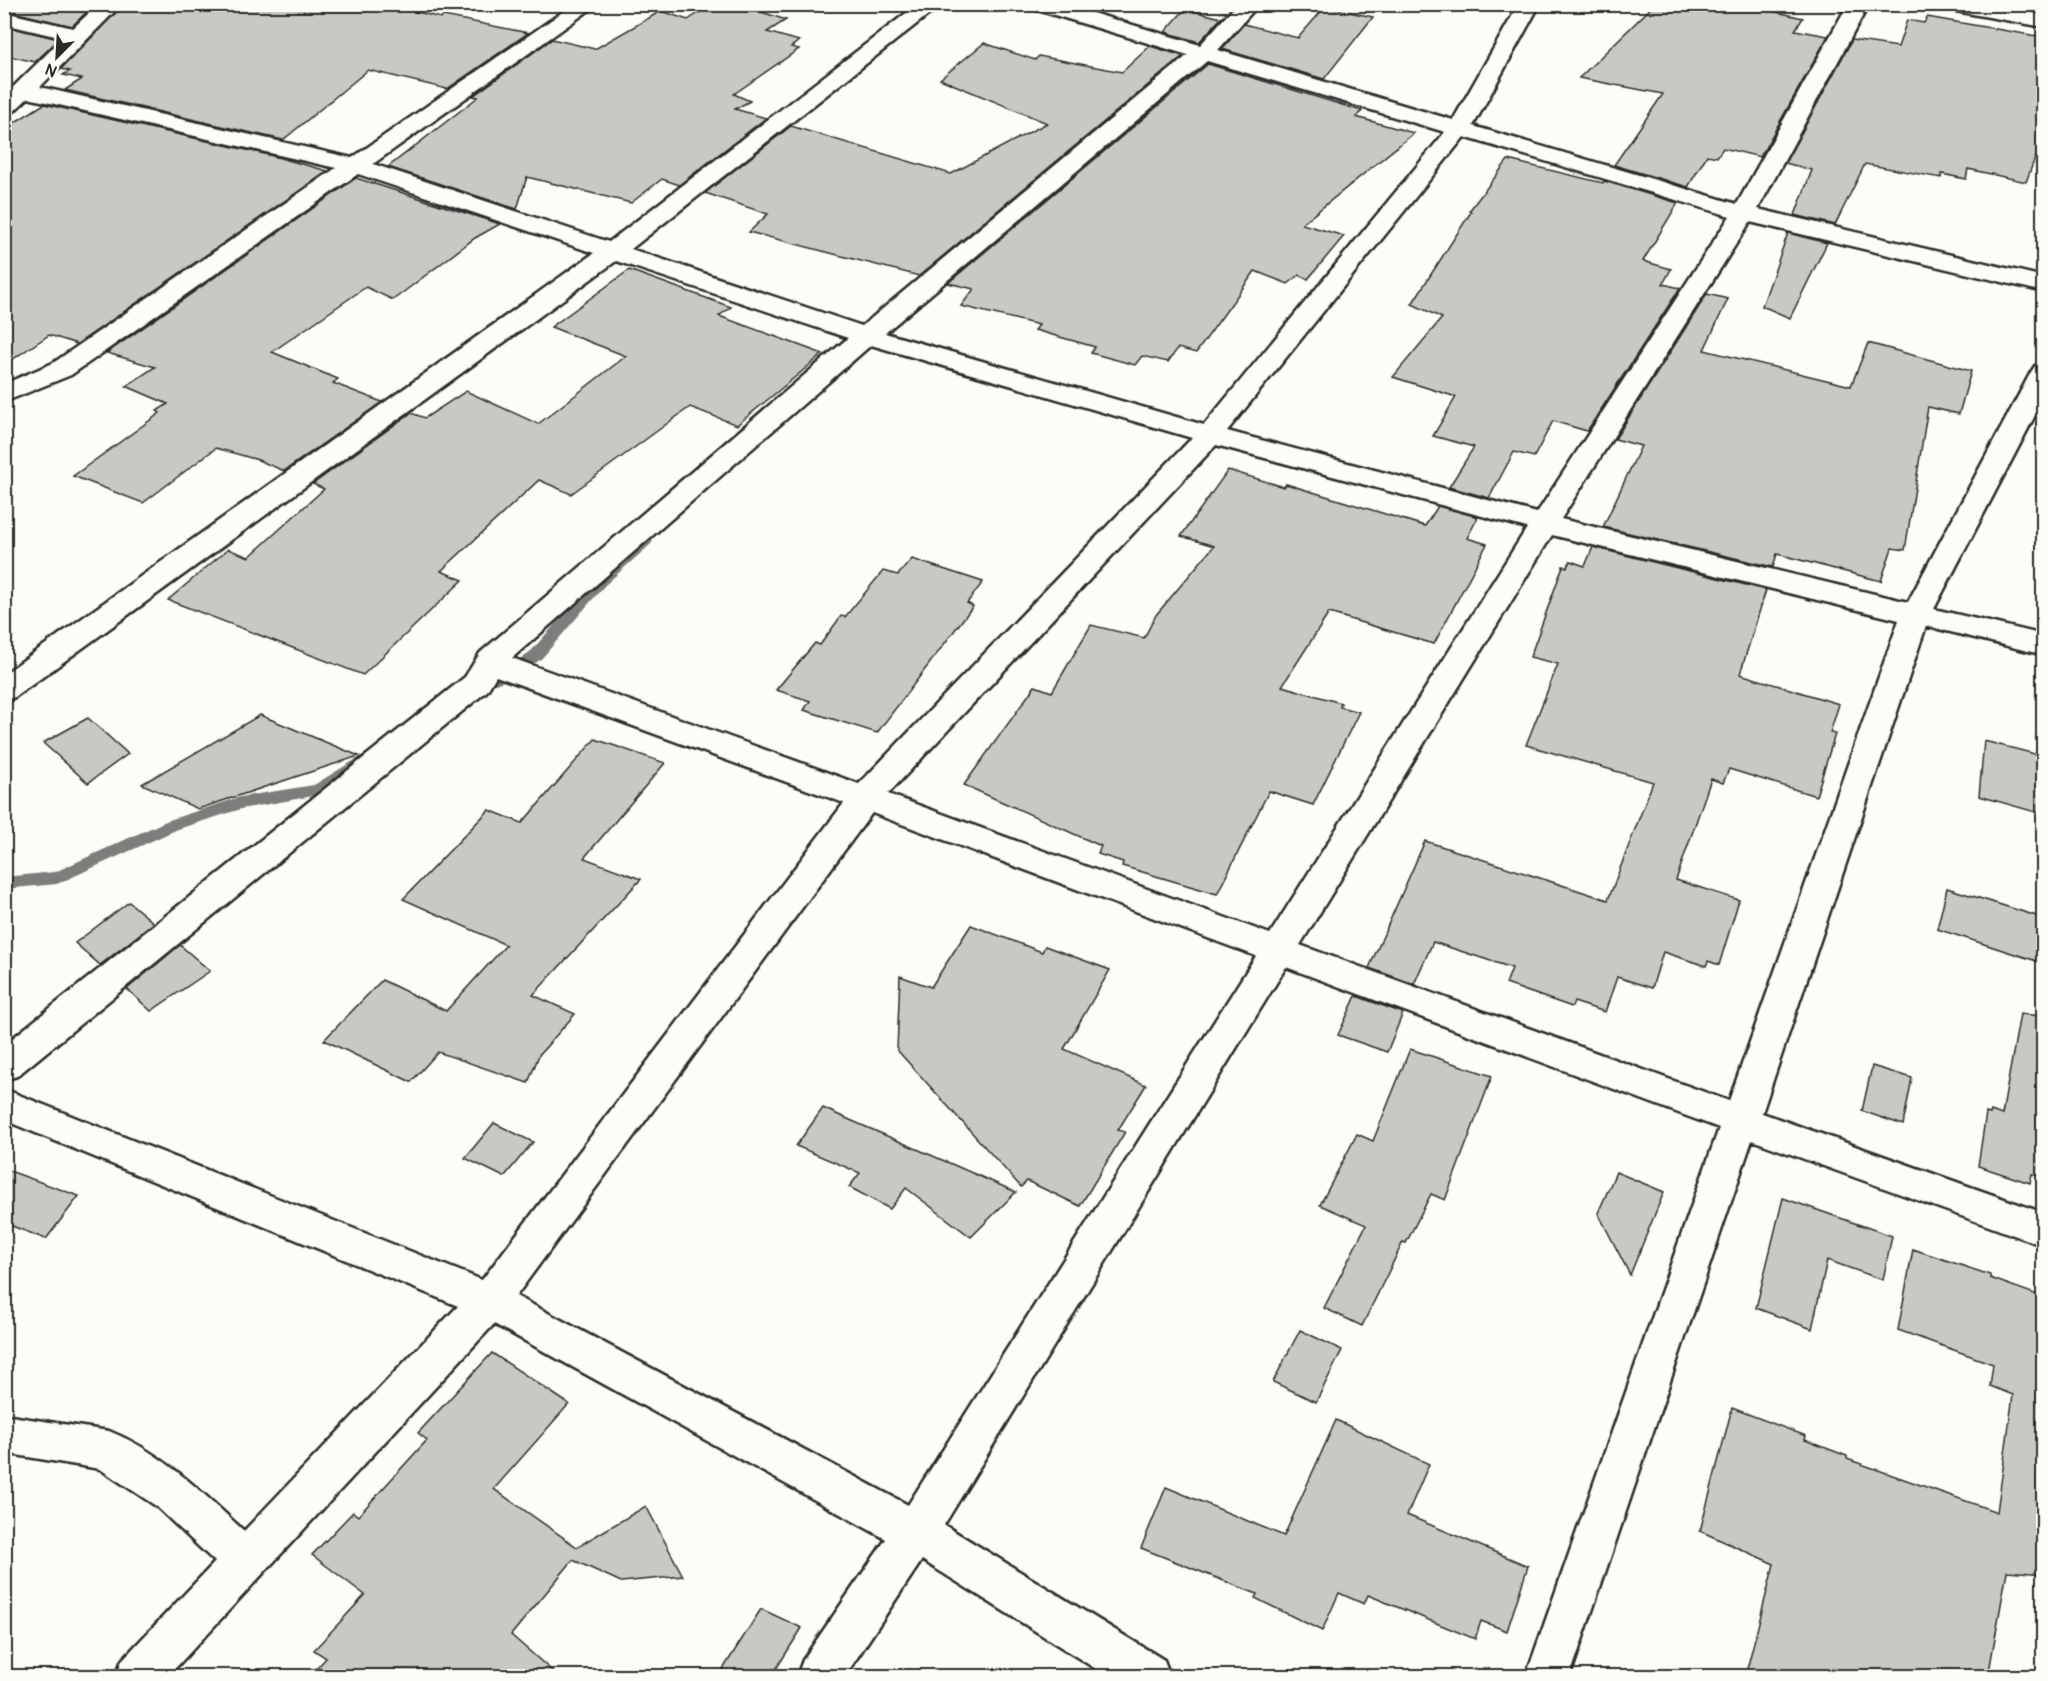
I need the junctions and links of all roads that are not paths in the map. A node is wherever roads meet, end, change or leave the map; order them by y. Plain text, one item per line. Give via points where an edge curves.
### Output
1 (112, 4) edge
2 (588, 4) edge
3 (932, 4) edge
4 (1038, 4) edge
5 (1249, 4) edge
6 (1530, 4) edge
7 (1859, 4) edge
8 (1950, 4) edge
9 (4, 18) edge
10 (2043, 21) edge
11 (78, 35) junction
12 (1204, 53) junction
13 (26, 91) junction
14 (4, 108) edge
15 (1460, 128) junction
16 (354, 165) junction
17 (1744, 213) junction
18 (612, 252) junction
19 (2043, 285) edge
20 (867, 336) junction
21 (2043, 372) edge
22 (4, 394) edge
23 (1210, 435) junction
24 (1544, 524) junction
25 (1915, 616) junction
26 (2043, 645) edge
27 (491, 660) junction
28 (4, 690) edge
29 (866, 797) junction
30 (1279, 952) junction
31 (4, 1066) edge
32 (4, 1104) edge
33 (1741, 1123) junction
34 (2043, 1230) edge
35 (489, 1301) junction
36 (4, 1434) edge
37 (916, 1532) junction
38 (246, 1562) junction
39 (138, 1677) edge
40 (819, 1677) edge
41 (1148, 1677) edge
42 (1548, 1677) edge

1 - 11 street
2 - 16 street
3 - 18 street
4 - 12 street
5 - 12 street
6 - 15 street
7 - 17 street
8 - 10 street
9 - 11 street
11 - 13 street
12 - 15 street
12 - 20 street
13 - 14 street
13 - 16 street
15 - 17 street
15 - 23 street
16 - 18 street
16 - 22 street via 62,369
17 - 19 street
17 - 24 street
18 - 20 street
18 - 28 street
20 - 23 street
20 - 27 street
21 - 25 street
23 - 24 street
23 - 29 street
24 - 25 street
24 - 30 street
25 - 26 street
25 - 33 street
27 - 29 street via 514,672
27 - 31 street via 476,684
29 - 30 street
29 - 35 street
30 - 33 street
30 - 37 street
32 - 35 street
33 - 34 street
33 - 42 street
35 - 37 street
35 - 38 street
36 - 38 street via 109,1451 171,1492
37 - 40 street
37 - 41 street
38 - 39 street

